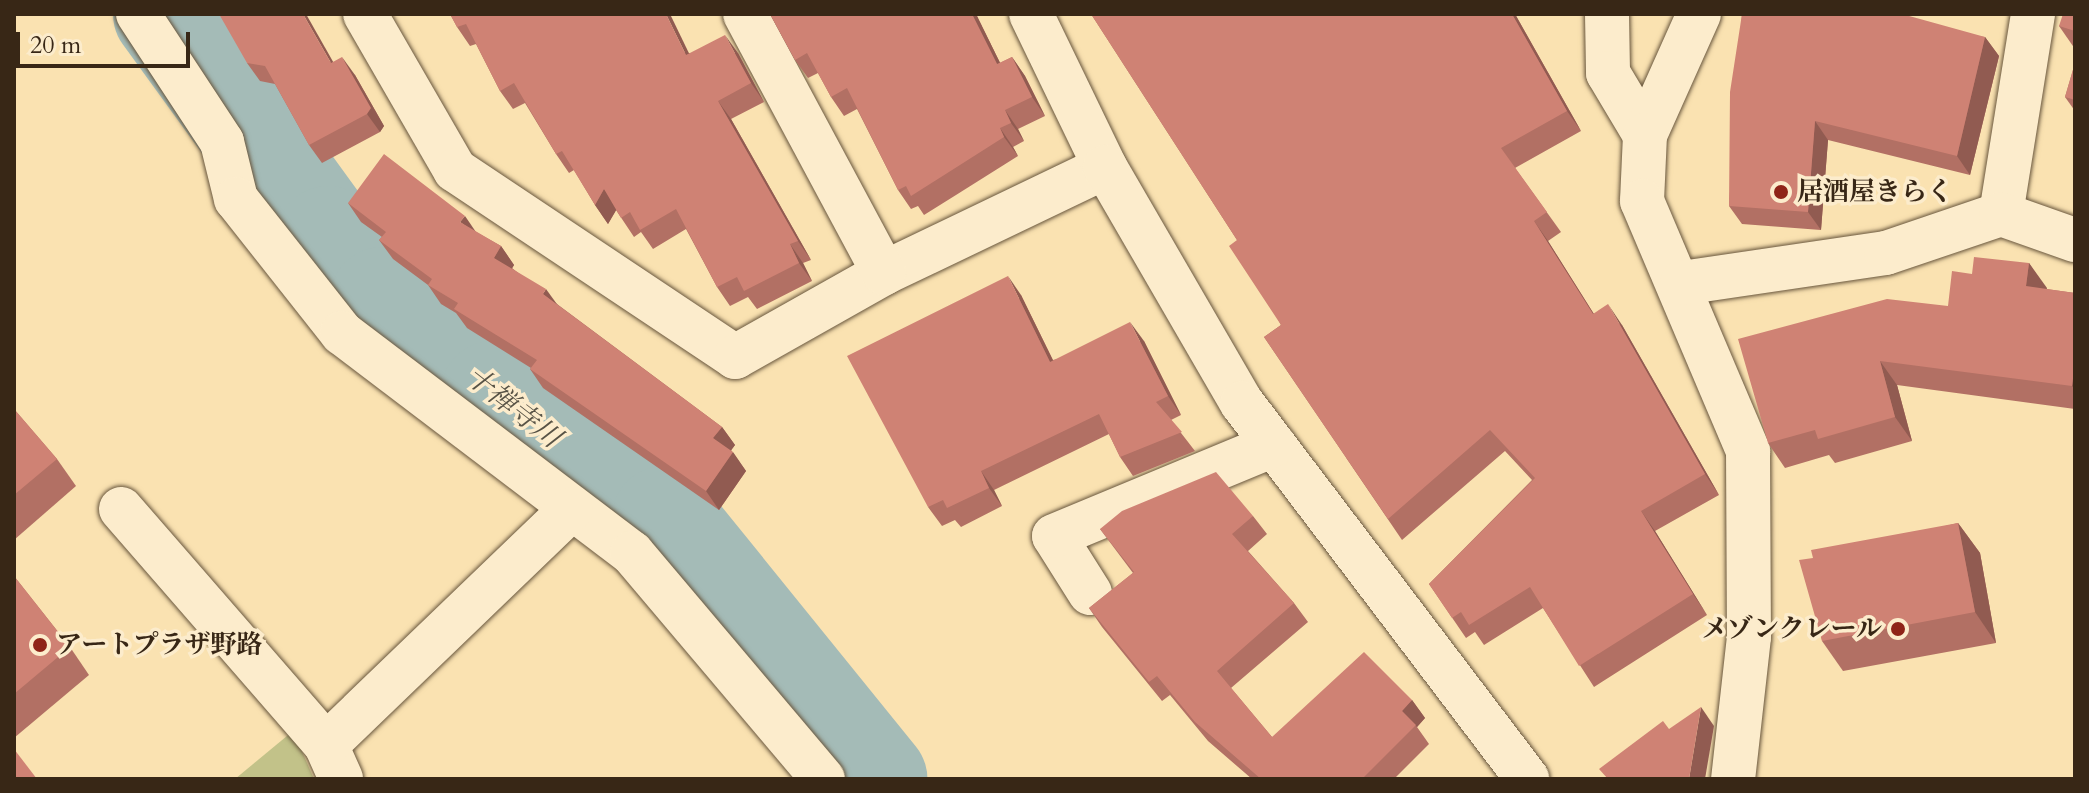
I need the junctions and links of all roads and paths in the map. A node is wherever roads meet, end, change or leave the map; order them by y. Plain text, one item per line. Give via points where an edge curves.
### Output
1 (138, 14) edge
2 (365, 14) edge
3 (745, 14) edge
4 (1031, 14) edge
5 (1607, 14) edge
6 (1699, 14) edge
7 (2033, 14) edge
8 (1645, 135) junction
9 (1105, 167) junction
10 (2001, 214) junction
11 (2075, 240) edge
12 (884, 273) junction
13 (1682, 283) junction
14 (1274, 445) junction
15 (121, 509) dead end
16 (571, 509) junction
17 (1090, 593) dead end
18 (333, 762) edge
19 (823, 779) edge
20 (1527, 779) edge
21 (1733, 779) edge

1 - 16 street via 222,142 236,199 342,333
2 - 12 street via 455,170 735,357
3 - 12 street
4 - 9 street
5 - 8 street via 1608,73
6 - 8 street
7 - 10 street
8 - 13 street via 1642,201
9 - 12 street
9 - 14 street
10 - 11 street
10 - 13 street via 1886,253
13 - 21 street via 1748,451 1749,637
14 - 17 street via 1054,536
14 - 20 street
15 - 18 street
16 - 18 street
16 - 19 street via 632,553

